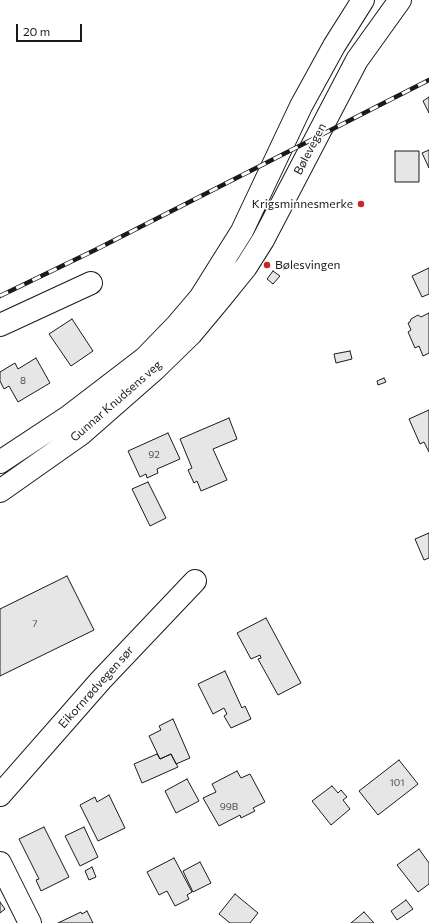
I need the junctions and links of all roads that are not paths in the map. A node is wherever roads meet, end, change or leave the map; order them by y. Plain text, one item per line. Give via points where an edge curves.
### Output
1 (363, 0) edge
2 (400, 0) edge
3 (91, 283) dead end
4 (200, 298) joint
5 (222, 298) joint
6 (0, 325) edge
7 (0, 462) edge
8 (0, 491) edge
9 (195, 581) dead end
10 (0, 796) edge
11 (0, 863) edge
12 (30, 923) edge

1 - 4 main road, Bølevegen via 301,106 242,231
2 - 5 main road, Bølevegen via 358,60 263,240
3 - 6 main road
4 - 7 main road, Gunnar Knudsens veg via 145,358 68,417
5 - 8 main road, Gunnar Knudsens veg via 192,334 81,434
9 - 10 main road, Eikornrødvegen sør via 96,685
11 - 12 main road

